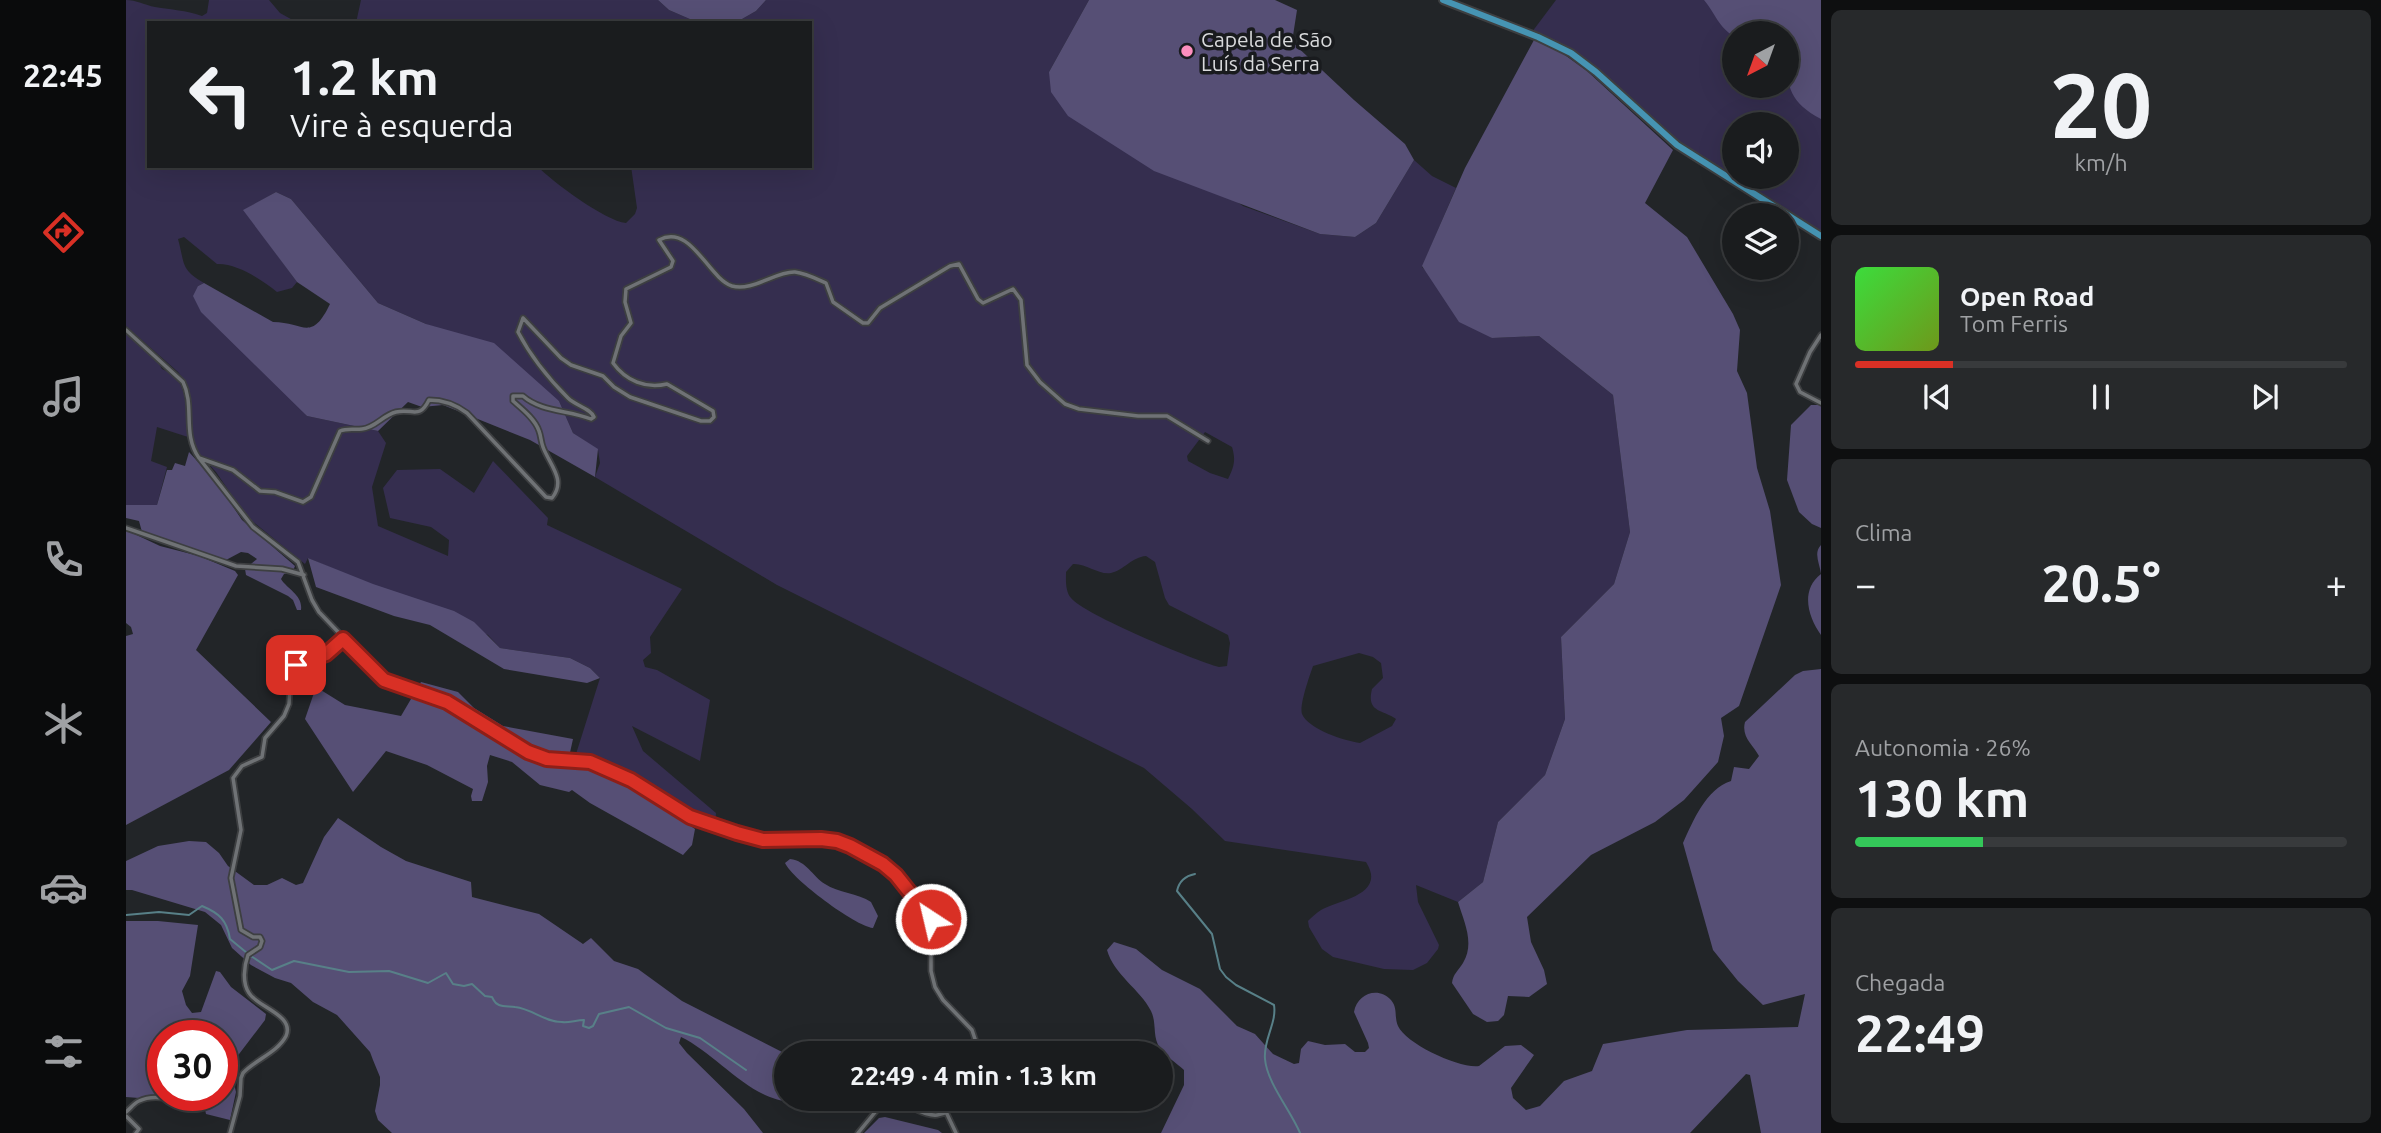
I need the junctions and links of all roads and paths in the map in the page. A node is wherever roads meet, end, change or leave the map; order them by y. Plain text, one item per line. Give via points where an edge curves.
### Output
1 (1443, 0) edge
2 (1821, 236) edge
3 (126, 330) edge
4 (1821, 335) edge
5 (1821, 403) edge
6 (1208, 441) dead end
7 (199, 458) junction
8 (126, 528) edge
9 (303, 575) junction
10 (343, 639) junction
11 (976, 1041) edge
12 (147, 1100) edge
13 (950, 1111) edge
14 (126, 1114) edge
15 (947, 1114) junction
16 (136, 1133) edge
17 (230, 1133) edge
18 (859, 1133) edge
19 (956, 1133) edge

1 - 2 main road via 1571,53 1677,145
3 - 7 street via 183,382 192,445
4 - 5 street via 1796,384 1800,392
6 - 7 street via 1167,416 1065,404 1027,365 1018,292 1013,289 983,303 959,264 880,308 863,323 833,302 826,283 794,272 734,287 712,271 692,246 671,237 659,240 673,261 671,267 626,289 631,323 621,336 613,363 630,379 654,387 667,384 713,411 714,417 701,421 630,397 603,376 561,358 523,317 517,332 527,349 571,401 594,417 513,396 536,424 556,471 558,483 552,498 546,497 467,413 455,404 435,400 429,400 417,413 397,412 363,429 340,431 311,497 303,502 260,491 233,470
7 - 9 street via 253,527 298,562
8 - 9 street via 236,566
9 - 10 street via 319,612
10 - 11 street via 384,680 447,702 528,752 547,759 590,762 712,825 763,840 837,841 883,864 931,919 935,987 972,1030
10 - 17 street via 326,654 291,671 285,716 265,738 262,757 242,765 233,778 241,830 231,878 241,930 262,941 248,955 245,983 249,995 287,1025 286,1036 278,1045 243,1073
12 - 14 street via 140,1100
13 - 15 street
14 - 16 street via 139,1129
15 - 18 street via 928,1115 888,1102
15 - 19 street

